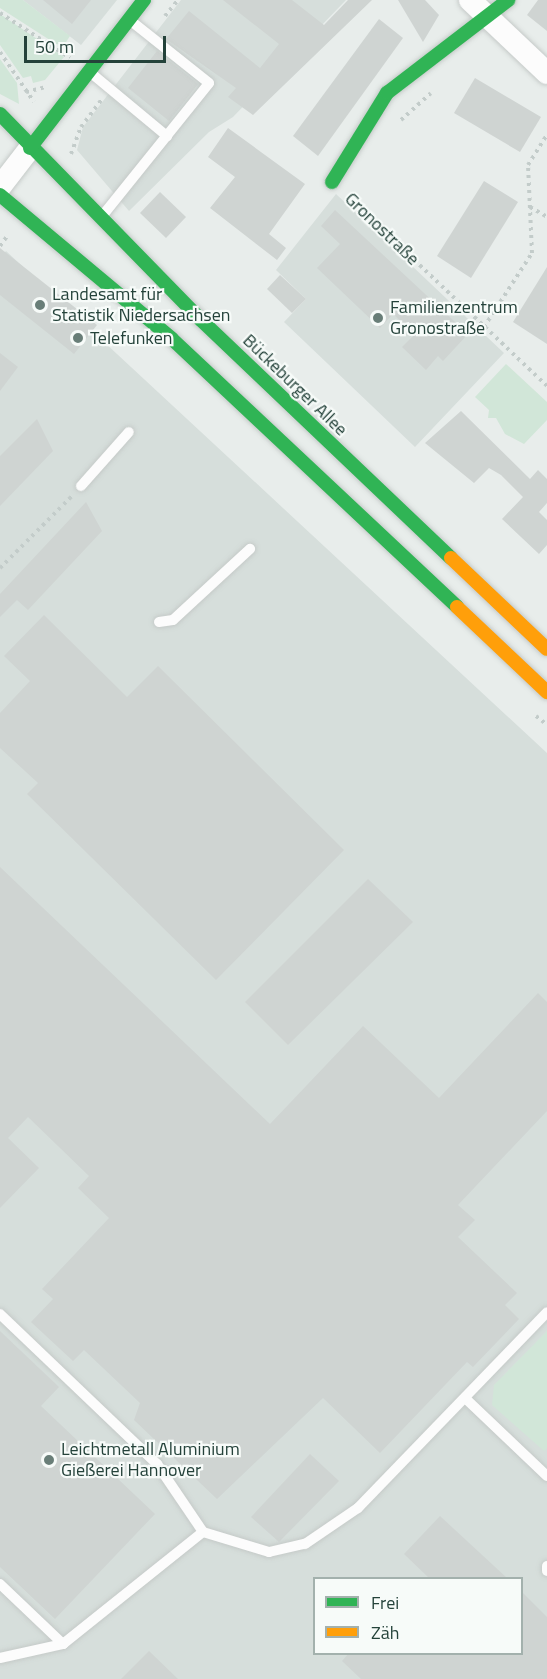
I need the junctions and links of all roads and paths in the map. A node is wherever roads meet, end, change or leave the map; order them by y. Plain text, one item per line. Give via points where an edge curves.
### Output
1 (178, 0) edge
2 (470, 0) edge
3 (508, 0) edge
4 (133, 8) edge
5 (0, 13) edge
6 (487, 17) junction
7 (150, 36) junction
8 (0, 52) edge
9 (71, 59) dead end
10 (89, 72) junction
11 (547, 73) edge
12 (110, 88) junction
13 (26, 92) dead end
14 (0, 114) edge
15 (547, 135) edge
16 (167, 136) junction
17 (30, 148) junction
18 (55, 175) junction
19 (332, 182) joint
20 (0, 187) edge
21 (0, 195) edge
22 (530, 207) junction
23 (547, 217) edge
24 (99, 220) junction
25 (0, 230) edge
26 (0, 246) edge
27 (484, 327) junction
28 (547, 385) edge
29 (129, 432) dead end
30 (81, 486) dead end
31 (70, 498) dead end
32 (250, 549) dead end
33 (0, 568) edge
34 (159, 622) dead end
35 (547, 649) edge
36 (547, 692) edge
37 (547, 1312) edge
38 (0, 1314) edge
39 (465, 1398) junction
40 (547, 1476) edge
41 (203, 1532) junction
42 (547, 1566) edge
43 (547, 1571) edge
44 (0, 1584) edge
45 (63, 1644) junction
46 (0, 1658) edge

1 - 7 path
2 - 6 street
3 - 6 main road, Gronostraße
4 - 7 lane
4 - 10 main road
5 - 9 path
6 - 11 street
6 - 19 main road, Gronostraße via 387,93 350,145
7 - 16 lane via 209,83
8 - 13 path
10 - 12 lane
10 - 17 main road
12 - 16 lane
12 - 18 path
14 - 17 main road, Bückeburger Allee
15 - 22 path via 528,165
16 - 24 lane
17 - 18 main road, Bückeburger Allee
17 - 20 street
18 - 24 main road, Bückeburger Allee
19 - 27 path, Gronostraße
21 - 36 main road via 172,339
22 - 23 path
22 - 27 path via 532,253
24 - 35 main road, Bückeburger Allee
25 - 26 path via 12,230
27 - 28 path, Gronostraße
29 - 30 lane
31 - 33 path
32 - 34 lane via 173,620
37 - 39 lane
38 - 41 lane via 157,1464
39 - 40 lane
39 - 41 lane via 358,1508 304,1544 269,1552
41 - 45 lane
42 - 43 lane
44 - 45 lane
45 - 46 lane

